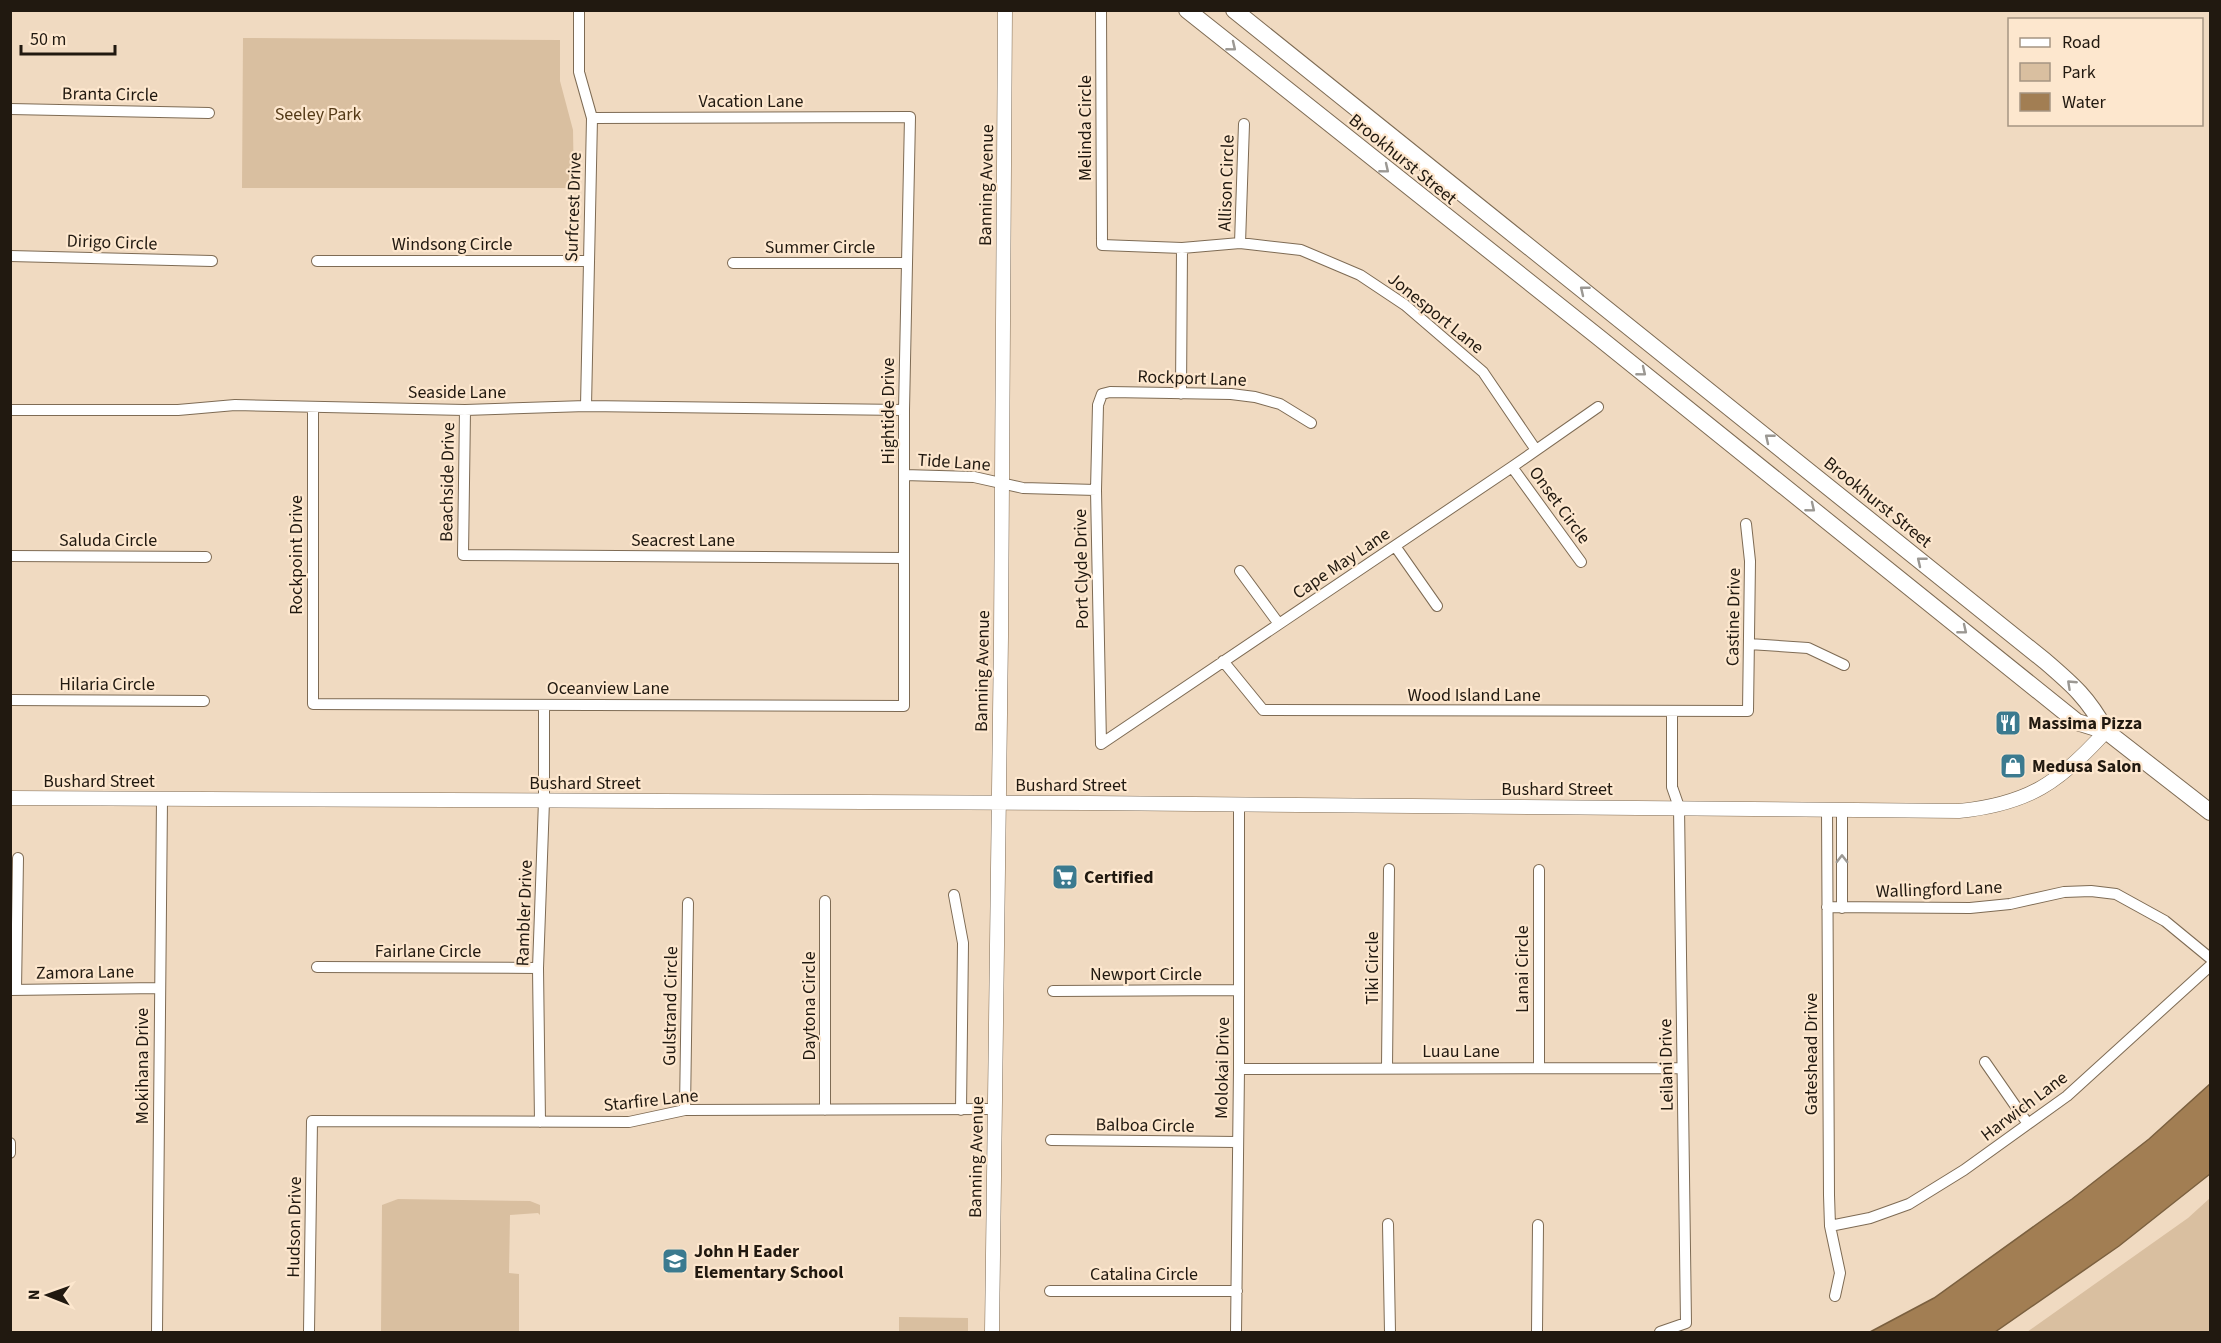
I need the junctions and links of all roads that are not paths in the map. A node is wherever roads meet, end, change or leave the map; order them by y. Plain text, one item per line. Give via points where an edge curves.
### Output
1 (579, 10) edge
2 (1005, 10) edge
3 (1101, 10) edge
4 (1186, 10) edge
5 (1234, 10) edge
6 (10, 109) edge
7 (210, 113) dead end
8 (910, 117) joint
9 (592, 118) junction
10 (1244, 124) dead end
11 (1240, 243) junction
12 (1102, 245) joint
13 (1182, 248) junction
14 (10, 256) edge
15 (212, 261) dead end
16 (316, 261) dead end
17 (588, 261) junction
18 (733, 263) dead end
19 (907, 263) junction
20 (1614, 314) junction
21 (1597, 336) junction
22 (1102, 394) joint
23 (1181, 394) junction
24 (586, 406) junction
25 (313, 407) junction
26 (1598, 407) dead end
27 (10, 410) edge
28 (465, 410) junction
29 (904, 410) junction
30 (1311, 423) dead end
31 (1536, 450) junction
32 (1512, 467) junction
33 (904, 476) junction
34 (1001, 483) junction
35 (1096, 490) junction
36 (1746, 524) dead end
37 (1395, 546) junction
38 (463, 555) joint
39 (10, 556) edge
40 (206, 557) dead end
41 (904, 558) junction
42 (1581, 562) dead end
43 (1240, 571) dead end
44 (1437, 606) dead end
45 (1279, 624) junction
46 (1749, 644) junction
47 (1223, 661) junction
48 (1844, 665) dead end
49 (10, 700) edge
50 (204, 701) dead end
51 (313, 704) joint
52 (544, 705) junction
53 (904, 706) joint
54 (1748, 711) joint
55 (1672, 712) junction
56 (2106, 731) junction
57 (1101, 744) joint
58 (10, 798) edge
59 (162, 799) junction
60 (544, 801) junction
61 (998, 802) junction
62 (1239, 804) junction
63 (1679, 807) junction
64 (1827, 809) junction
65 (1842, 810) junction
66 (2211, 812) edge
67 (18, 858) dead end
68 (1389, 869) dead end
69 (1539, 870) dead end
70 (954, 896) dead end
71 (825, 902) dead end
72 (688, 903) dead end
73 (1827, 907) junction
74 (1842, 908) junction
75 (2211, 958) edge
76 (2211, 966) edge
77 (317, 967) dead end
78 (538, 968) junction
79 (159, 988) junction
80 (13, 990) edge
81 (1239, 990) junction
82 (1053, 991) dead end
83 (1984, 1062) dead end
84 (1539, 1067) junction
85 (1387, 1068) junction
86 (1682, 1068) junction
87 (1239, 1069) junction
88 (994, 1109) junction
89 (685, 1110) junction
90 (825, 1110) junction
91 (961, 1110) junction
92 (312, 1121) joint
93 (540, 1122) junction
94 (2028, 1124) junction
95 (1052, 1140) dead end
96 (1237, 1142) junction
97 (11, 1143) edge
98 (10, 1153) edge
99 (1388, 1224) dead end
100 (1538, 1225) dead end
101 (1830, 1226) junction
102 (1050, 1291) dead end
103 (1237, 1291) junction
104 (1835, 1296) dead end
105 (158, 1332) edge
106 (309, 1332) edge
107 (992, 1332) edge
108 (1236, 1332) edge
109 (1390, 1332) edge
110 (1537, 1332) edge
111 (1659, 1332) edge

1 - 9 street, Surfcrest Drive via 579,72
2 - 34 street, Banning Avenue
3 - 12 street, Melinda Circle
4 -> 21 main road, Brookhurst Street
20 -> 5 main road, Brookhurst Street
6 - 7 street, Branta Circle
8 - 9 street, Vacation Lane
8 - 19 street, Hightide Drive
9 - 17 street, Surfcrest Drive
10 - 11 street, Allison Circle
11 - 13 street, Jonesport Lane
11 - 31 street, Jonesport Lane via 1301,250 1360,275 1405,305 1483,372
12 - 13 street, Jonesport Lane
13 - 23 street
14 - 15 street, Dirigo Circle
16 - 17 street, Windsong Circle
17 - 24 street, Surfcrest Drive
18 - 19 street, Summer Circle
19 - 29 street, Hightide Drive
20 - 21 main road
56 -> 20 main road, Brookhurst Street via 2083,695 2045,661
21 -> 56 main road, Brookhurst Street via 2078,722
22 - 23 street, Rockport Lane
22 - 35 street, Port Clyde Drive via 1098,405
23 - 30 street, Rockport Lane via 1255,397 1280,404
24 - 28 street, Seaside Lane
24 - 29 street, Seaside Lane
25 - 27 street, Seaside Lane
25 - 28 street, Seaside Lane
25 - 51 street, Rockpoint Drive
26 - 31 street, Cape May Lane
28 - 38 street, Beachside Drive
29 - 33 street, Hightide Drive
31 - 32 street, Cape May Lane
32 - 37 street, Cape May Lane
32 - 42 street, Onset Circle
33 - 34 street, Tide Lane via 974,477
33 - 41 street, Hightide Drive
34 - 35 street, Tide Lane via 1023,488
34 - 61 street, Banning Avenue
35 - 57 street, Port Clyde Drive
36 - 46 street, Castine Drive via 1750,561
37 - 44 street
37 - 45 street, Cape May Lane
38 - 41 street, Seacrest Lane
39 - 40 street, Saluda Circle
41 - 53 street, Hightide Drive
43 - 45 street
45 - 47 street, Cape May Lane
46 - 48 street via 1808,648
46 - 54 street, Castine Drive
47 - 55 street, Wood Island Lane via 1263,710
47 - 57 street, Cape May Lane
49 - 50 street, Hilaria Circle
51 - 52 street, Oceanview Lane
52 - 53 street, Oceanview Lane
52 - 60 street, Rambler Drive
54 - 55 street, Wood Island Lane
55 - 63 street, Leilani Drive via 1672,787
56 - 65 street, Bushard Street via 2071,767 2042,788 1988,808
56 - 66 main road, Brookhurst Street
58 - 59 street, Bushard Street
59 - 60 street, Bushard Street
59 - 79 street, Mokihana Drive
60 - 61 street, Bushard Street
60 - 78 street, Rambler Drive
61 - 62 street, Bushard Street
61 - 88 street, Banning Avenue
62 - 63 street, Bushard Street
62 - 81 street, Molokai Drive
63 - 64 street, Bushard Street
63 - 86 street, Leilani Drive
64 - 65 street, Bushard Street
64 - 73 street, Gateshead Drive
74 -> 65 street
67 - 80 street
68 - 85 street, Tiki Circle
69 - 84 street, Lanai Circle
70 - 91 street, Banning Avenue via 963,943
71 - 90 street, Daytona Circle
72 - 89 street, Gulstrand Circle
73 - 74 street, Wallingford Lane
73 - 101 street, Gateshead Drive
74 - 75 street, Wallingford Lane via 1970,908 2064,892 2116,894 2165,921
76 - 94 street, Harwich Lane via 2067,1096
77 - 78 street, Fairlane Circle
78 - 93 street, Rambler Drive
79 - 80 street, Zamora Lane
79 - 105 street, Mokihana Drive
81 - 82 street, Newport Circle
81 - 87 street, Molokai Drive
83 - 94 street
84 - 85 street, Luau Lane
84 - 86 street, Luau Lane
85 - 87 street, Luau Lane
86 - 111 street, Leilani Drive via 1686,1323
87 - 96 street, Molokai Drive
88 - 91 street, Starfire Lane
88 - 107 street, Banning Avenue
89 - 90 street, Starfire Lane
89 - 93 street, Starfire Lane via 629,1122
90 - 91 street, Starfire Lane
92 - 93 street, Starfire Lane
92 - 106 street, Hudson Drive
94 - 101 street, Harwich Lane via 1909,1204 1870,1218
95 - 96 street, Balboa Circle
96 - 103 street, Molokai Drive
97 - 98 street
99 - 109 street
100 - 110 street
101 - 104 street, Gateshead Drive via 1840,1273
102 - 103 street, Catalina Circle
103 - 108 street, Molokai Drive

